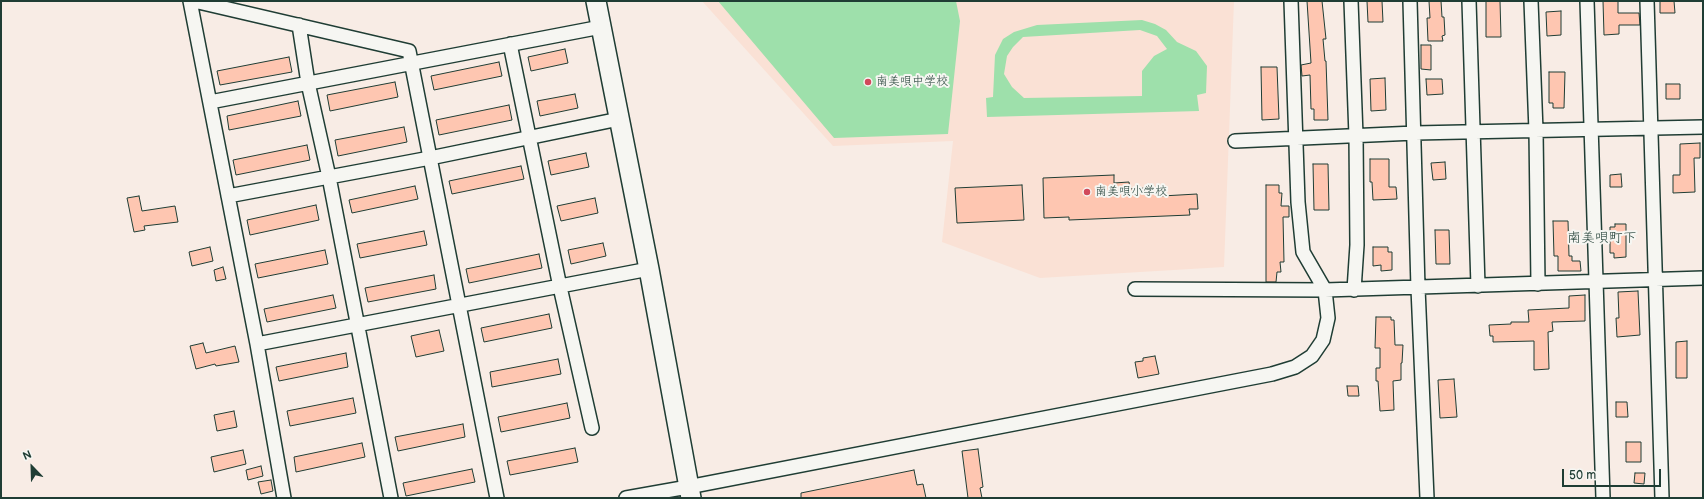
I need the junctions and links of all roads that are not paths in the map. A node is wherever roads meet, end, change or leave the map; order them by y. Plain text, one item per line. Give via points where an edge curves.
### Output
1 (190, 1) edge
2 (194, 1) edge
3 (596, 1) edge
4 (1291, 1) edge
5 (1351, 1) edge
6 (1410, 1) edge
7 (1469, 1) edge
8 (1531, 1) edge
9 (1587, 1) edge
10 (1647, 1) edge
11 (299, 25) junction
12 (601, 27) junction
13 (510, 44) junction
14 (411, 64) junction
15 (308, 83) junction
16 (210, 102) junction
17 (619, 119) junction
18 (1703, 127) edge
19 (1651, 129) junction
20 (1591, 130) junction
21 (1536, 131) junction
22 (1473, 132) junction
23 (1415, 133) junction
24 (1356, 136) junction
25 (530, 138) junction
26 (1296, 138) junction
27 (1235, 141) dead end
28 (430, 158) junction
29 (328, 177) junction
30 (228, 196) junction
31 (649, 269) junction
32 (1703, 278) edge
33 (1656, 281) junction
34 (1596, 282) junction
35 (1538, 284) junction
36 (560, 286) junction
37 (1478, 286) junction
38 (1418, 288) junction
39 (1135, 289) dead end
40 (1325, 290) junction
41 (1354, 290) junction
42 (460, 306) junction
43 (358, 325) junction
44 (256, 344) junction
45 (592, 428) dead end
46 (690, 493) edge
47 (284, 498) edge
48 (391, 498) edge
49 (497, 498) edge
50 (626, 498) edge
51 (1427, 498) edge
52 (1603, 498) edge
53 (1662, 498) edge

1 - 16 street
2 - 11 street
3 - 12 street
4 - 26 street
5 - 24 street
6 - 23 street
7 - 22 street
8 - 21 street
9 - 20 street
10 - 19 street
11 - 14 street via 408,51
11 - 15 street
12 - 13 street
12 - 17 street
13 - 14 street
13 - 25 street
14 - 15 street
14 - 28 street
15 - 16 street
15 - 29 street
16 - 30 street
17 - 25 street
17 - 31 street
18 - 19 street
19 - 20 street
19 - 33 street
20 - 21 street
20 - 34 street
21 - 22 street
21 - 35 street
22 - 23 street
22 - 37 street
23 - 24 street
23 - 38 street
24 - 26 street
24 - 41 street via 1357,245
25 - 28 street
25 - 36 street
26 - 27 street
26 - 40 street via 1303,252
28 - 29 street
28 - 42 street
29 - 30 street
29 - 43 street
30 - 44 street
31 - 36 street
31 - 46 street
32 - 33 street
33 - 34 street
33 - 53 street
34 - 35 street
34 - 52 street
35 - 37 street
36 - 42 street
36 - 45 street
37 - 38 street
38 - 41 street
38 - 51 street
39 - 40 street
40 - 41 street
40 - 46 street via 1328,318 1324,340 1312,356 1295,367 1272,374
42 - 43 street
42 - 49 street
43 - 44 street
43 - 48 street
44 - 47 street
46 - 50 street

